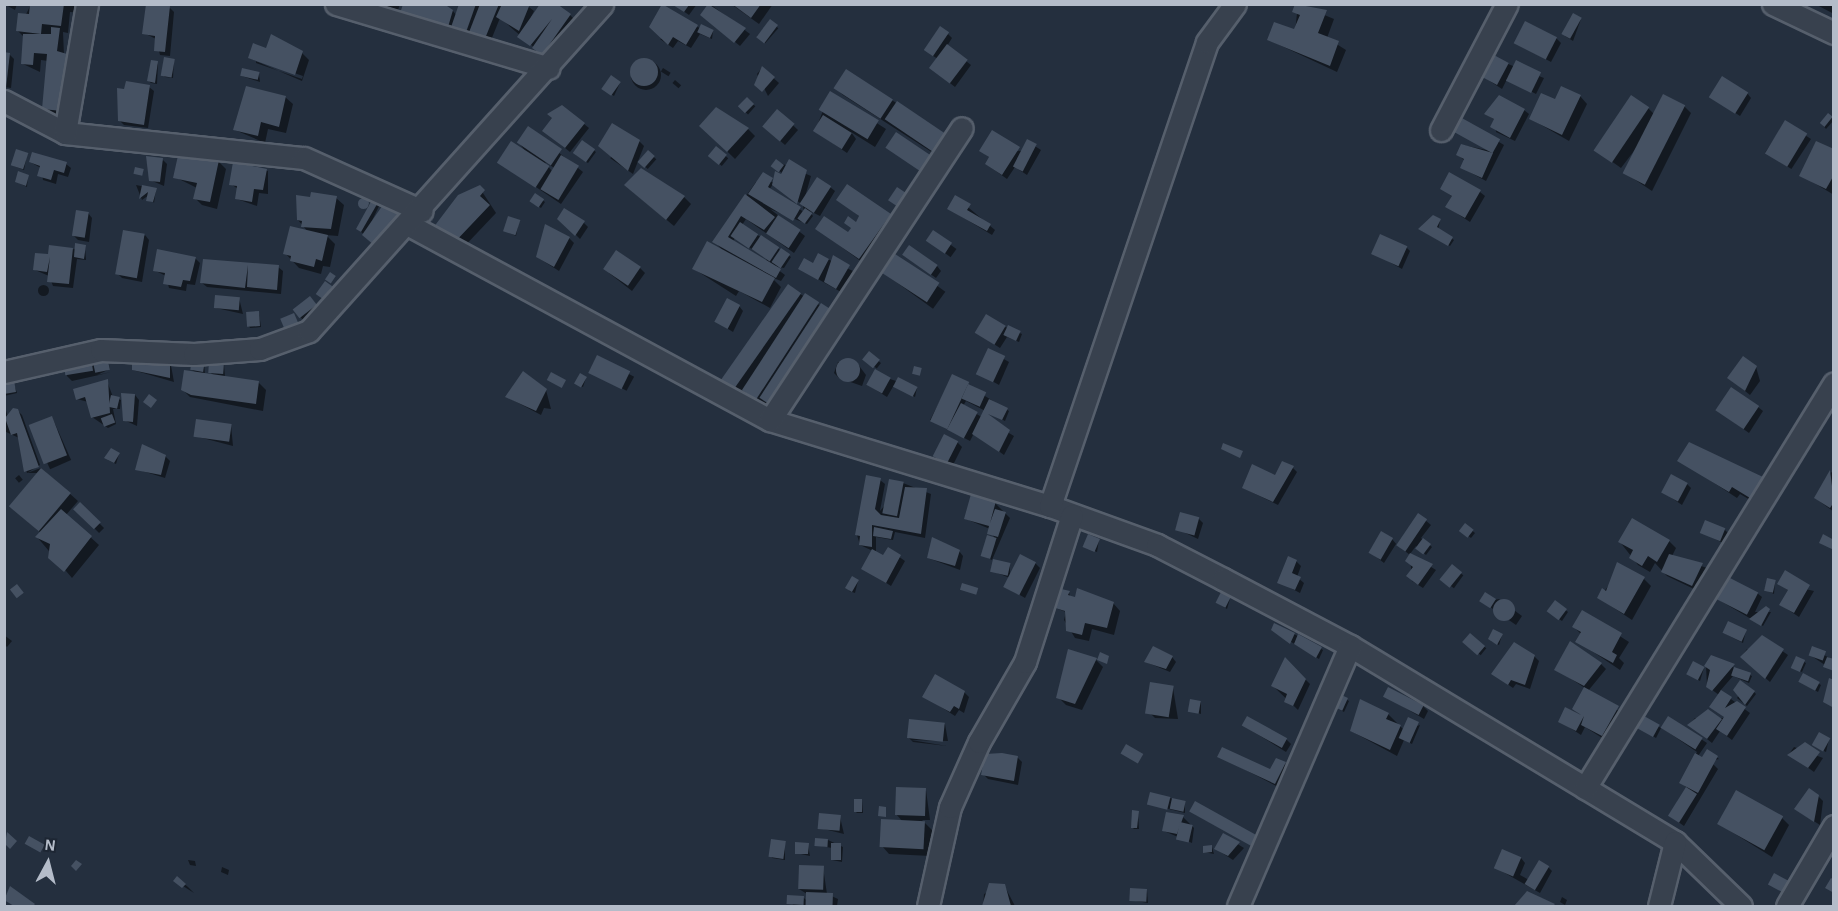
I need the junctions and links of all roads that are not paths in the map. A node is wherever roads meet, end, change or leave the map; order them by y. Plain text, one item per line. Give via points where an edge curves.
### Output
1 (87, 4) edge
2 (602, 4) edge
3 (1235, 4) edge
4 (1507, 4) edge
5 (1773, 4) edge
6 (344, 6) edge
7 (1833, 33) edge
8 (549, 68) junction
9 (4, 101) edge
10 (962, 128) dead end
11 (1441, 130) dead end
12 (65, 133) junction
13 (415, 218) junction
14 (4, 372) edge
15 (1833, 384) edge
16 (770, 420) junction
17 (1050, 506) junction
18 (1072, 515) junction
19 (1350, 646) junction
20 (1586, 788) junction
21 (1833, 826) edge
22 (1675, 842) junction
23 (928, 906) edge
24 (1238, 906) edge
25 (1659, 906) edge
26 (1742, 906) edge
27 (1787, 906) edge

1 - 12 street
2 - 8 street
3 - 17 street via 1208,42
4 - 11 street
5 - 7 street
6 - 8 street
8 - 13 street
9 - 12 street
10 - 16 street
12 - 13 street via 277,152 304,158
13 - 14 street via 309,331 282,343 229,353 101,350
13 - 16 street
15 - 20 street
16 - 17 street
17 - 18 street
18 - 19 street via 1157,545
18 - 23 street via 1025,662 979,742 950,807
19 - 20 street
19 - 24 street
20 - 22 street
21 - 27 street
22 - 25 street
22 - 26 street

